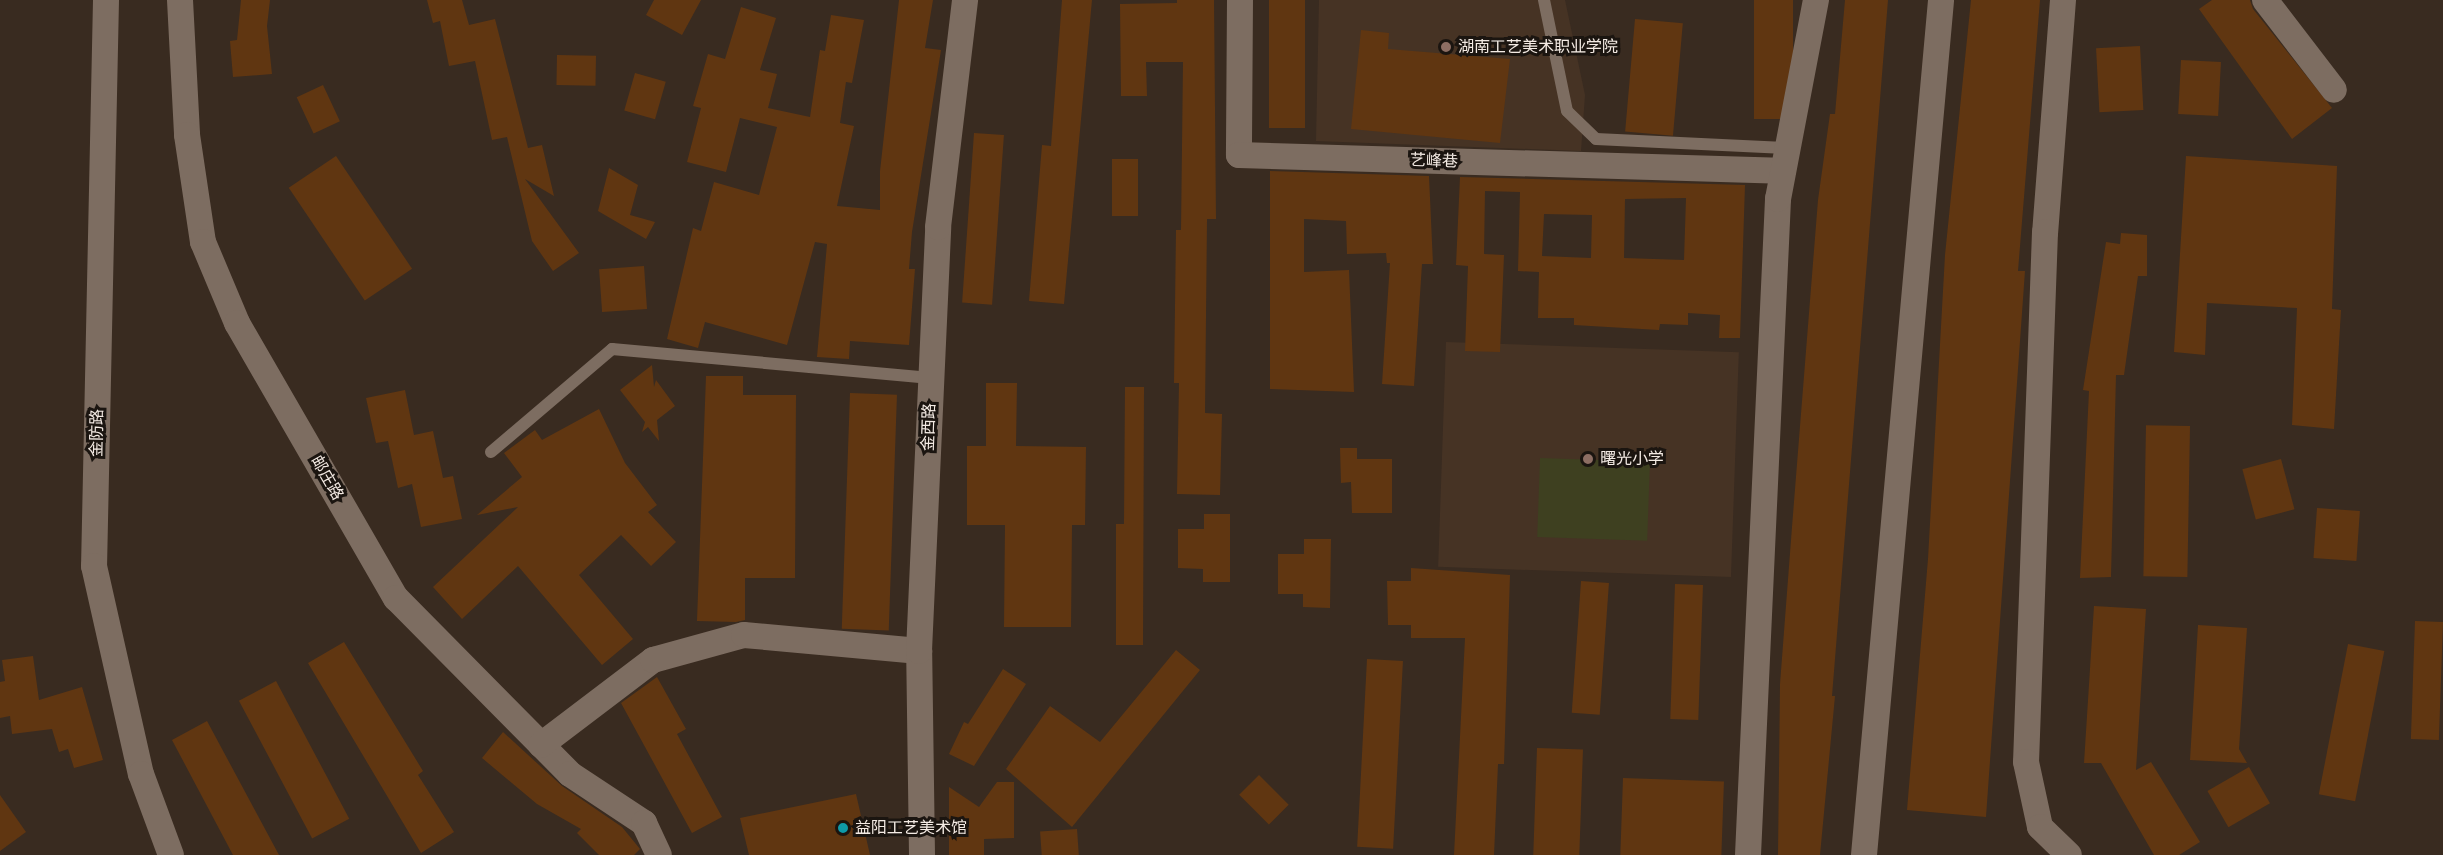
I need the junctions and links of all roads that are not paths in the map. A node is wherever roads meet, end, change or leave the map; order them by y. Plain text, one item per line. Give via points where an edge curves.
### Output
1 (106, 0) edge
2 (180, 0) edge
3 (965, 0) edge
4 (1240, 0) edge
5 (1544, 0) edge
6 (1816, 0) edge
7 (1941, 0) edge
8 (2063, 0) edge
9 (2265, 0) edge
10 (2334, 90) dead end
11 (1786, 160) junction
12 (931, 378) junction
13 (491, 452) dead end
14 (919, 651) junction
15 (541, 745) junction
16 (171, 855) edge
17 (659, 855) edge
18 (922, 855) edge
19 (1748, 855) edge
20 (1864, 855) edge
21 (2069, 855) edge

1 - 16 street, 金防路 via 94,566 141,774
2 - 15 street, 邮庄路 via 187,135 203,242 237,323 396,598
3 - 12 street, 金西路 via 938,227
4 - 11 street, 艺峰巷 via 1239,155
5 - 11 lane via 1567,111 1596,140
6 - 11 street
7 - 20 street
8 - 21 street via 2045,232 2026,762 2040,827
9 - 10 street
11 - 19 street via 1778,199
12 - 13 lane via 612,349
12 - 14 street, 金西路
14 - 15 street via 744,635 653,660
14 - 18 street, 金西路
15 - 17 street, 邮庄路 via 570,774 644,823

